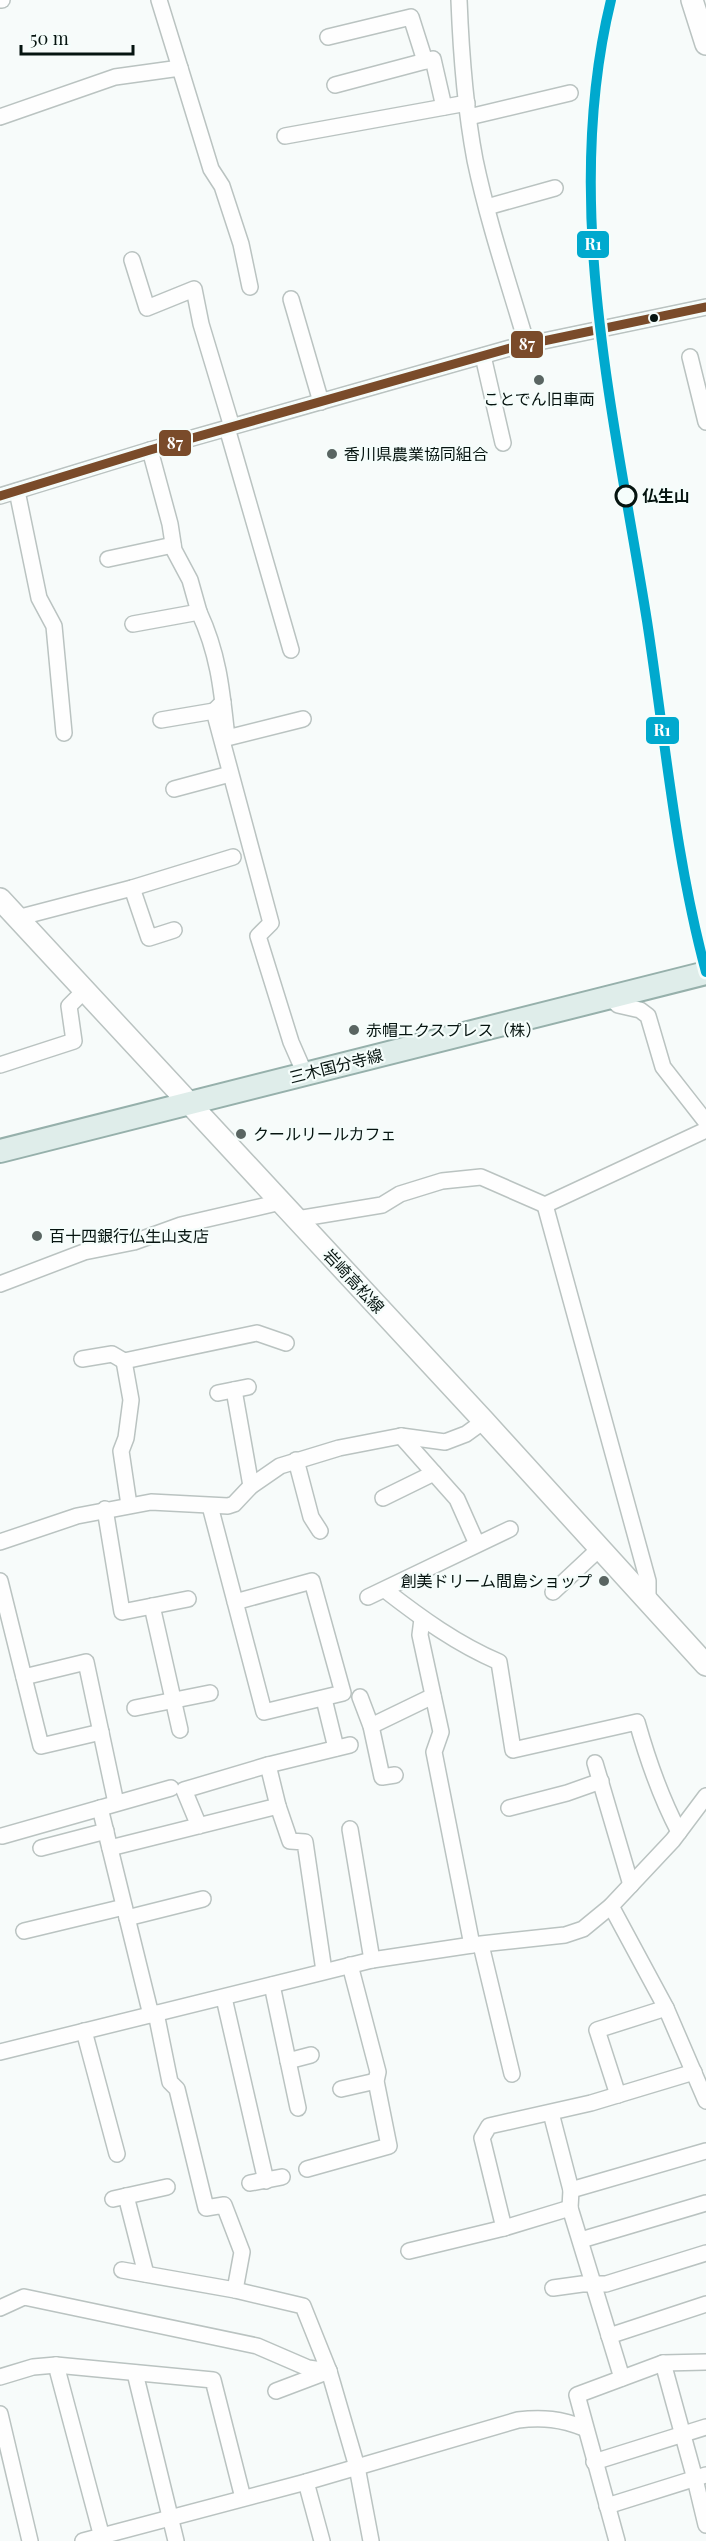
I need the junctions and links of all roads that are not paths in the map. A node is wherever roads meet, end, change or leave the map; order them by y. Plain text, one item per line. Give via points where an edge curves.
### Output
1 (159, 0) edge
2 (459, 0) edge
3 (692, 0) edge
4 (328, 37) dead end
5 (706, 44) edge
6 (425, 61) junction
7 (180, 68) junction
8 (335, 85) dead end
9 (570, 93) dead end
10 (444, 107) junction
11 (468, 110) junction
12 (0, 117) edge
13 (285, 136) dead end
14 (555, 188) dead end
15 (487, 207) junction
16 (132, 260) dead end
17 (250, 287) dead end
18 (291, 299) dead end
19 (706, 307) edge
20 (527, 345) junction
21 (483, 356) junction
22 (690, 357) dead end
23 (321, 402) junction
24 (706, 423) edge
25 (229, 428) junction
26 (503, 443) dead end
27 (150, 450) junction
28 (17, 491) junction
29 (0, 496) edge
30 (173, 545) junction
31 (108, 559) dead end
32 (199, 612) junction
33 (133, 624) dead end
34 (291, 650) dead end
35 (219, 707) junction
36 (303, 719) dead end
37 (161, 720) dead end
38 (64, 733) dead end
39 (230, 774) junction
40 (174, 789) dead end
41 (233, 857) dead end
42 (132, 888) junction
43 (0, 900) edge
44 (17, 918) junction
45 (174, 930) dead end
46 (706, 973) edge
47 (85, 990) junction
48 (609, 997) junction
49 (0, 1065) edge
50 (305, 1074) junction
51 (190, 1103) junction
52 (706, 1122) edge
53 (706, 1130) edge
54 (0, 1151) edge
55 (281, 1202) junction
56 (545, 1205) junction
57 (297, 1219) junction
58 (0, 1284) edge
59 (286, 1343) dead end
60 (82, 1359) dead end
61 (124, 1361) junction
62 (218, 1393) dead end
63 (484, 1421) junction
64 (401, 1436) junction
65 (296, 1461) junction
66 (434, 1473) junction
67 (251, 1486) junction
68 (383, 1498) dead end
69 (129, 1505) junction
70 (210, 1506) junction
71 (105, 1509) junction
72 (510, 1529) dead end
73 (320, 1531) dead end
74 (0, 1542) edge
75 (477, 1544) junction
76 (599, 1549) junction
77 (0, 1581) edge
78 (385, 1590) junction
79 (553, 1592) dead end
80 (368, 1597) dead end
81 (188, 1599) dead end
82 (235, 1602) junction
83 (648, 1604) junction
84 (152, 1606) junction
85 (422, 1618) junction
86 (706, 1665) edge
87 (24, 1677) junction
88 (210, 1693) dead end
89 (360, 1696) dead end
90 (433, 1696) junction
91 (324, 1699) junction
92 (173, 1700) junction
93 (135, 1708) dead end
94 (371, 1725) junction
95 (180, 1730) dead end
96 (100, 1732) junction
97 (595, 1762) dead end
98 (268, 1765) junction
99 (395, 1775) dead end
100 (601, 1781) junction
101 (171, 1788) dead end
102 (706, 1796) edge
103 (116, 1803) junction
104 (278, 1806) junction
105 (100, 1808) junction
106 (509, 1808) dead end
107 (199, 1826) junction
108 (350, 1829) dead end
109 (106, 1831) junction
110 (679, 1832) junction
111 (2, 1836) dead end
112 (41, 1848) dead end
113 (110, 1848) junction
114 (631, 1885) junction
115 (203, 1899) dead end
116 (611, 1906) junction
117 (125, 1913) junction
118 (24, 1931) dead end
119 (477, 1945) junction
120 (372, 1960) junction
121 (350, 1965) junction
122 (324, 1971) junction
123 (272, 1985) junction
124 (224, 1998) junction
125 (666, 2008) junction
126 (154, 2014) junction
127 (84, 2031) junction
128 (0, 2052) edge
129 (311, 2055) dead end
130 (288, 2061) junction
131 (694, 2072) junction
132 (512, 2074) dead end
133 (376, 2081) junction
134 (341, 2089) dead end
135 (618, 2094) junction
136 (706, 2101) edge
137 (298, 2108) dead end
138 (551, 2113) junction
139 (706, 2151) edge
140 (117, 2154) dead end
141 (307, 2169) dead end
142 (282, 2177) dead end
143 (266, 2181) junction
144 (250, 2183) dead end
145 (167, 2187) dead end
146 (571, 2190) junction
147 (706, 2203) edge
148 (570, 2208) junction
149 (504, 2228) junction
150 (581, 2240) junction
151 (409, 2251) dead end
152 (706, 2253) edge
153 (122, 2270) dead end
154 (146, 2274) junction
155 (594, 2285) junction
156 (554, 2288) dead end
157 (235, 2290) junction
158 (706, 2304) edge
159 (0, 2308) edge
160 (609, 2336) junction
161 (706, 2362) edge
162 (663, 2363) junction
163 (56, 2365) junction
164 (329, 2372) junction
165 (135, 2373) junction
166 (0, 2377) edge
167 (622, 2378) junction
168 (276, 2391) dead end
169 (0, 2414) edge
170 (706, 2427) edge
171 (584, 2428) junction
172 (682, 2435) junction
173 (594, 2462) junction
174 (357, 2468) junction
175 (701, 2477) edge
176 (306, 2482) junction
177 (243, 2498) junction
178 (606, 2506) junction
179 (171, 2519) junction
180 (706, 2525) edge
181 (103, 2539) edge
182 (30, 2541) edge
183 (83, 2541) edge
184 (176, 2541) edge
185 (322, 2541) edge
186 (370, 2541) edge
187 (616, 2541) edge

1 - 7 street
2 - 11 street via 460,50
3 - 5 main road
4 - 6 street via 411,17
6 - 8 street
6 - 10 street via 433,59
7 - 12 street via 115,77
7 - 17 street via 211,169 222,186 241,244
9 - 11 street
10 - 11 street
10 - 13 street
11 - 15 street
14 - 15 street
15 - 20 street
16 - 25 street via 147,308 194,289
18 - 23 street
19 - 20 street
20 - 21 street
21 - 23 street
21 - 26 street
22 - 24 street
23 - 25 street
25 - 27 street
25 - 34 street
27 - 28 street
27 - 30 street
28 - 29 street
28 - 38 street via 39,598 54,626
30 - 31 street
30 - 32 street via 190,580
32 - 33 street
32 - 35 street via 219,666
35 - 36 street via 227,738
35 - 37 street
35 - 39 street
39 - 40 street
39 - 50 street via 271,923 258,936
41 - 42 street
42 - 44 street
42 - 45 street via 149,938
43 - 44 main road, 岩崎高松線
44 - 47 main road, 岩崎高松線
46 - 48 main road, 三木国分寺線
47 - 49 street via 69,1006 74,1041
47 - 51 main road, 岩崎高松線
48 - 50 main road, 三木国分寺線
48 - 52 street via 618,1005 648,1016 663,1067
50 - 51 main road, 三木国分寺線
51 - 54 main road, 三木国分寺線
51 - 55 main road, 岩崎高松線
53 - 56 street
55 - 57 main road, 岩崎高松線
55 - 58 street via 84,1252
56 - 57 street via 481,1177 442,1181 400,1194 382,1205
56 - 83 street via 648,1581
57 - 63 main road, 岩崎高松線
59 - 61 street via 257,1333
60 - 61 street via 112,1354
61 - 69 street via 131,1400 121,1450
62 - 67 street via 241,1388
63 - 64 street via 445,1442
63 - 76 main road, 岩崎高松線
64 - 65 street
64 - 66 street
65 - 67 street via 280,1466
65 - 73 street via 311,1517
66 - 68 street
66 - 75 street via 457,1499
67 - 70 street via 234,1504
69 - 70 street via 152,1502
69 - 71 street
70 - 82 street
71 - 74 street
71 - 84 street via 123,1612
72 - 75 street
75 - 78 street
76 - 79 street
76 - 83 main road, 岩崎高松線
77 - 87 street
78 - 80 street
78 - 85 street
81 - 84 street
82 - 91 street via 264,1712
82 - 91 street via 312,1581 343,1693
83 - 86 main road, 岩崎高松線
84 - 92 street
85 - 90 street via 420,1635
85 - 110 street via 499,1662 513,1750 637,1722 663,1802
87 - 96 street via 41,1746
87 - 96 street via 86,1662
88 - 92 street
89 - 94 street
90 - 94 street
90 - 119 street via 441,1732 434,1752
91 - 98 street via 343,1746
92 - 93 street
92 - 95 street
94 - 99 street via 382,1777
96 - 103 street
97 - 100 street
98 - 104 street
98 - 107 street via 184,1790
100 - 106 street
100 - 114 street
101 - 103 street
102 - 110 street
103 - 105 street
104 - 107 street
104 - 122 street via 290,1841 305,1842
105 - 109 street
105 - 111 street
107 - 113 street
108 - 120 street
109 - 112 street
109 - 113 street
110 - 114 street
113 - 117 street
114 - 116 street
115 - 117 street
116 - 119 street via 583,1929 565,1935
116 - 125 street
117 - 118 street
117 - 126 street
119 - 120 street
119 - 132 street
120 - 121 street
121 - 122 street
121 - 133 street via 378,2072
122 - 123 street
123 - 124 street
123 - 130 street
124 - 126 street
124 - 143 street
125 - 131 street
125 - 135 street via 597,2030
126 - 127 street
126 - 157 street via 206,2208 224,2205 242,2252
127 - 128 street
127 - 140 street
129 - 130 street
130 - 137 street
131 - 135 street
131 - 136 street
133 - 134 street
133 - 141 street via 389,2146
135 - 138 street
138 - 146 street
138 - 149 street via 489,2126 482,2138
139 - 146 street
142 - 143 street
143 - 144 street
145 - 154 street via 119,2198
146 - 148 street
147 - 150 street
148 - 149 street
148 - 150 street
149 - 151 street
150 - 155 street
152 - 155 street
153 - 154 street
154 - 157 street
155 - 156 street
155 - 160 street
157 - 164 street via 303,2306
158 - 160 street
159 - 164 street via 24,2297 257,2346
160 - 167 street
161 - 162 street
162 - 167 street
162 - 172 street
163 - 165 street
163 - 166 street
163 - 181 street
164 - 168 street
164 - 174 street
165 - 177 street via 213,2380
165 - 179 street
167 - 171 street via 577,2395
169 - 182 street
170 - 172 street
171 - 173 street
171 - 174 street via 541,2417 518,2420
172 - 173 street
172 - 175 street
173 - 178 street
174 - 176 street
174 - 186 street
175 - 178 street
175 - 180 street
176 - 177 street
176 - 185 street
177 - 179 street
178 - 187 street
179 - 181 street
179 - 184 street
181 - 183 street

